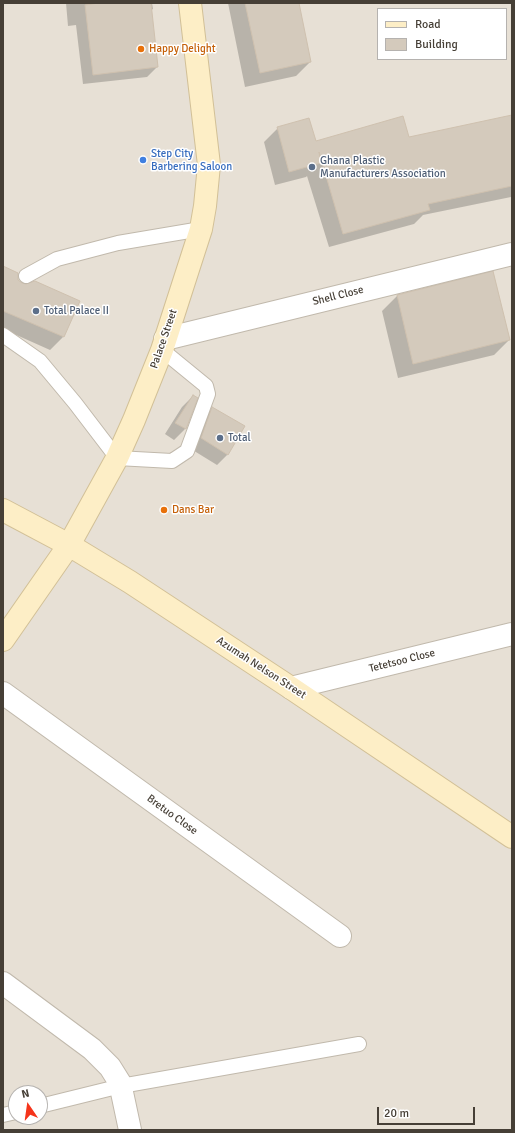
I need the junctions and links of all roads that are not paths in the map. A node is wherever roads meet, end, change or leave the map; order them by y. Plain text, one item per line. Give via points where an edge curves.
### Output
1 (190, 3) edge
2 (201, 229) junction
3 (512, 254) edge
4 (26, 276) dead end
5 (3, 335) edge
6 (163, 344) junction
7 (117, 458) junction
8 (3, 510) edge
9 (69, 545) junction
10 (512, 634) edge
11 (3, 640) edge
12 (291, 688) junction
13 (3, 693) edge
14 (512, 837) edge
15 (340, 936) dead end
16 (3, 984) edge
17 (359, 1044) dead end
18 (121, 1086) junction
19 (48, 1104) edge
20 (130, 1130) edge

1 - 2 street, Palace Street via 209,165
2 - 4 lane via 118,243 57,259
2 - 6 street, Palace Street
3 - 6 street, Shell Close
5 - 7 lane via 40,361
6 - 7 street, Palace Street
6 - 7 lane via 206,386 208,394 188,451 172,461
7 - 9 street, Palace Street
8 - 9 street, Azumah Nelson Street
9 - 11 street, Palace Street
9 - 12 street, Azumah Nelson Street
10 - 12 street, Tetetsoo Close
12 - 14 street, Azumah Nelson Street
13 - 15 street, Bretuo Close
16 - 18 street via 92,1049 110,1067
17 - 18 lane
18 - 19 lane
18 - 20 street

